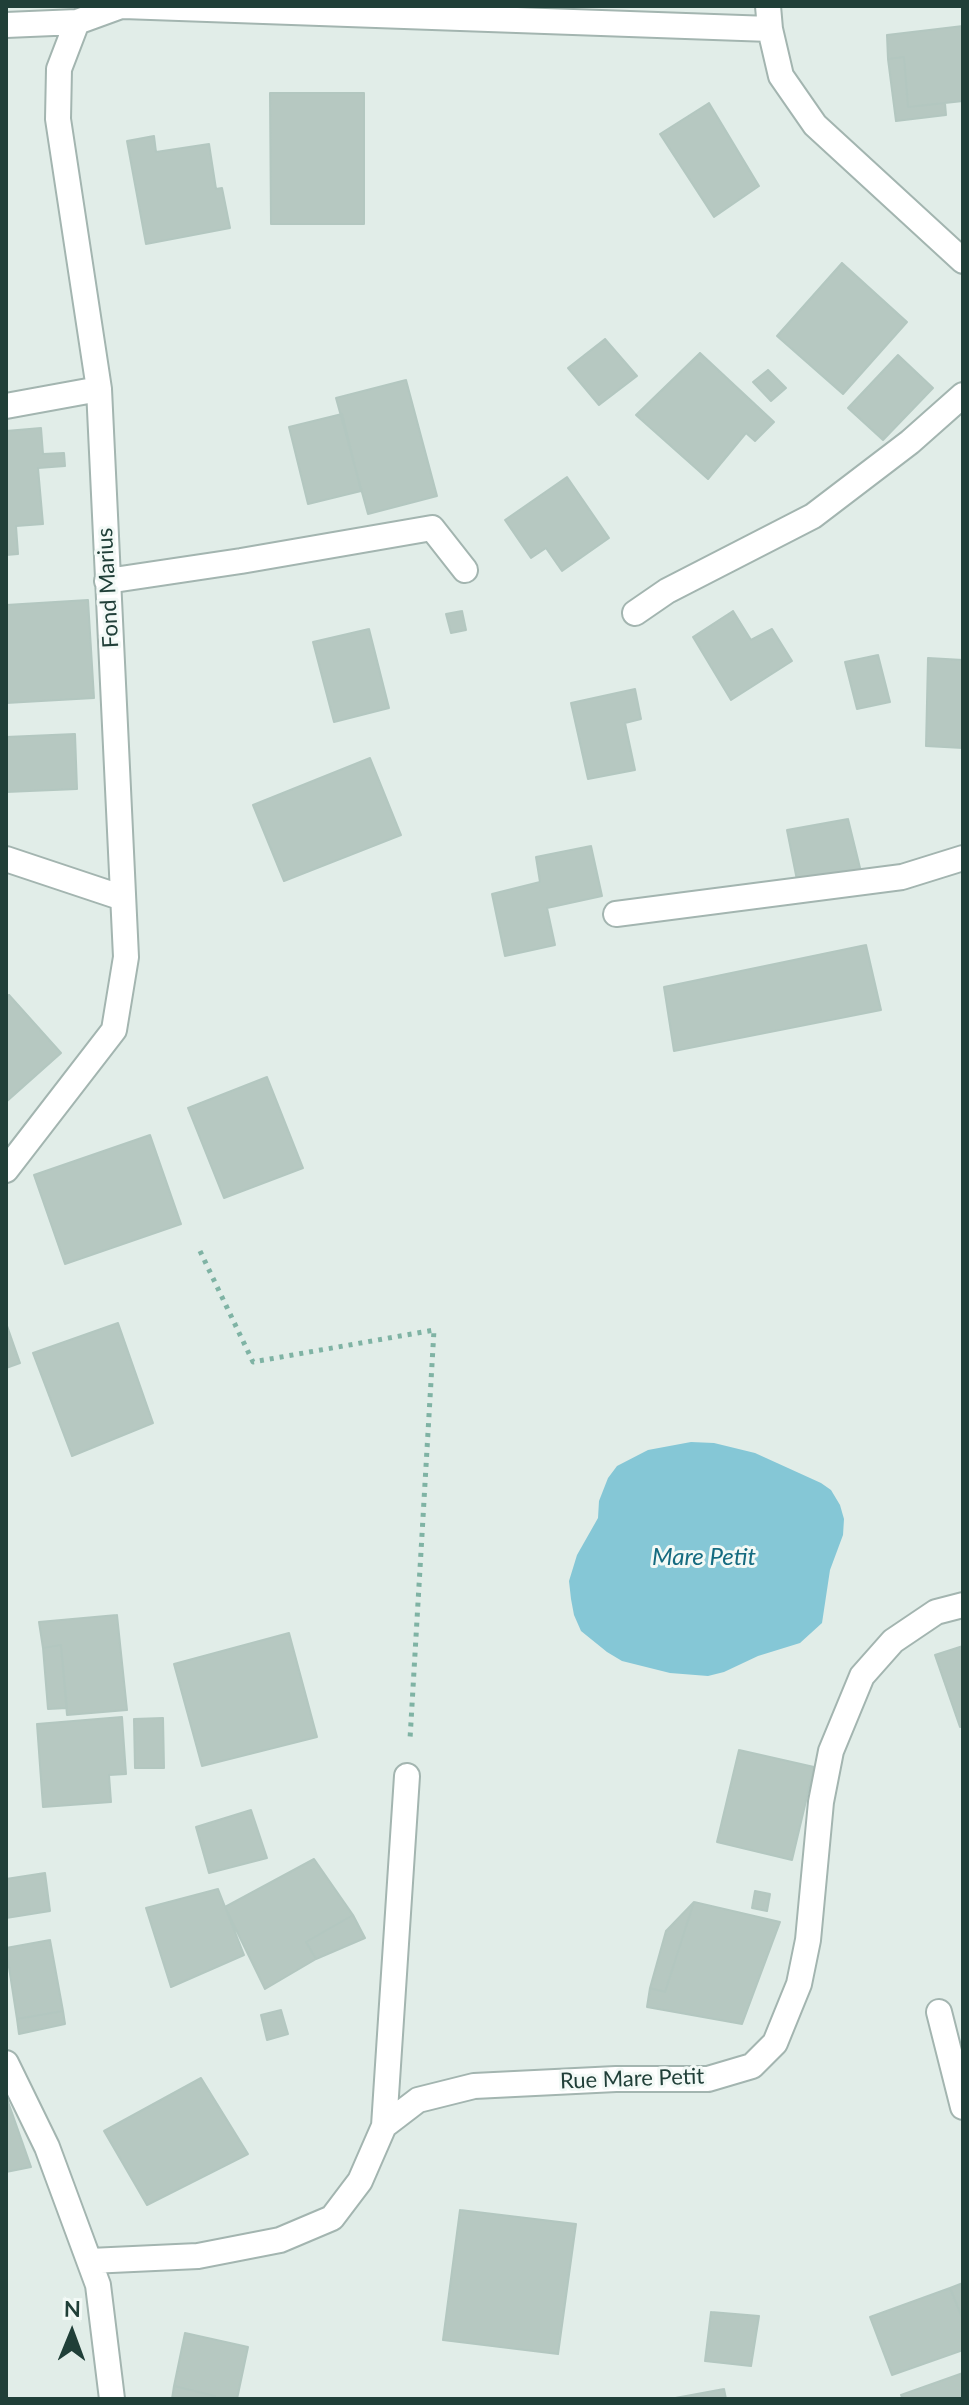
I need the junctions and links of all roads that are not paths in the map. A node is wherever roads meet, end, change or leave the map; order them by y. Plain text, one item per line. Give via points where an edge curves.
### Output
1 (122, 6) edge
2 (769, 18) edge
3 (77, 22) junction
4 (6, 25) edge
5 (963, 261) edge
6 (99, 389) junction
7 (963, 395) edge
8 (6, 406) edge
9 (465, 570) dead end
10 (107, 581) junction
11 (635, 613) dead end
12 (963, 858) edge
13 (6, 859) edge
14 (123, 898) junction
15 (616, 914) dead end
16 (6, 1170) edge
17 (963, 1605) edge
18 (407, 1776) road end
19 (939, 2012) dead end
20 (6, 2063) edge
21 (963, 2107) edge
22 (384, 2126) junction
23 (90, 2261) junction
24 (111, 2399) edge

1 - 2 street
1 - 3 street
2 - 5 street via 781,76 815,125
3 - 4 street
3 - 6 street, Fond Marius via 59,69 58,119
6 - 8 street
6 - 10 street, Fond Marius
7 - 11 street via 813,516 667,591
9 - 10 street via 432,528
10 - 14 street, Fond Marius
12 - 15 street via 902,877
13 - 14 street
14 - 16 street, Fond Marius via 126,957 114,1030
17 - 22 street, Rue Mare Petit via 936,1612 893,1641 862,1676 831,1751 799,1984 775,2043 752,2066 708,2079 474,2086 418,2100
18 - 22 street
19 - 21 street
20 - 23 street via 47,2147
22 - 23 street, Rue Mare Petit via 360,2181 332,2218 280,2240 198,2256
23 - 24 street via 98,2285

